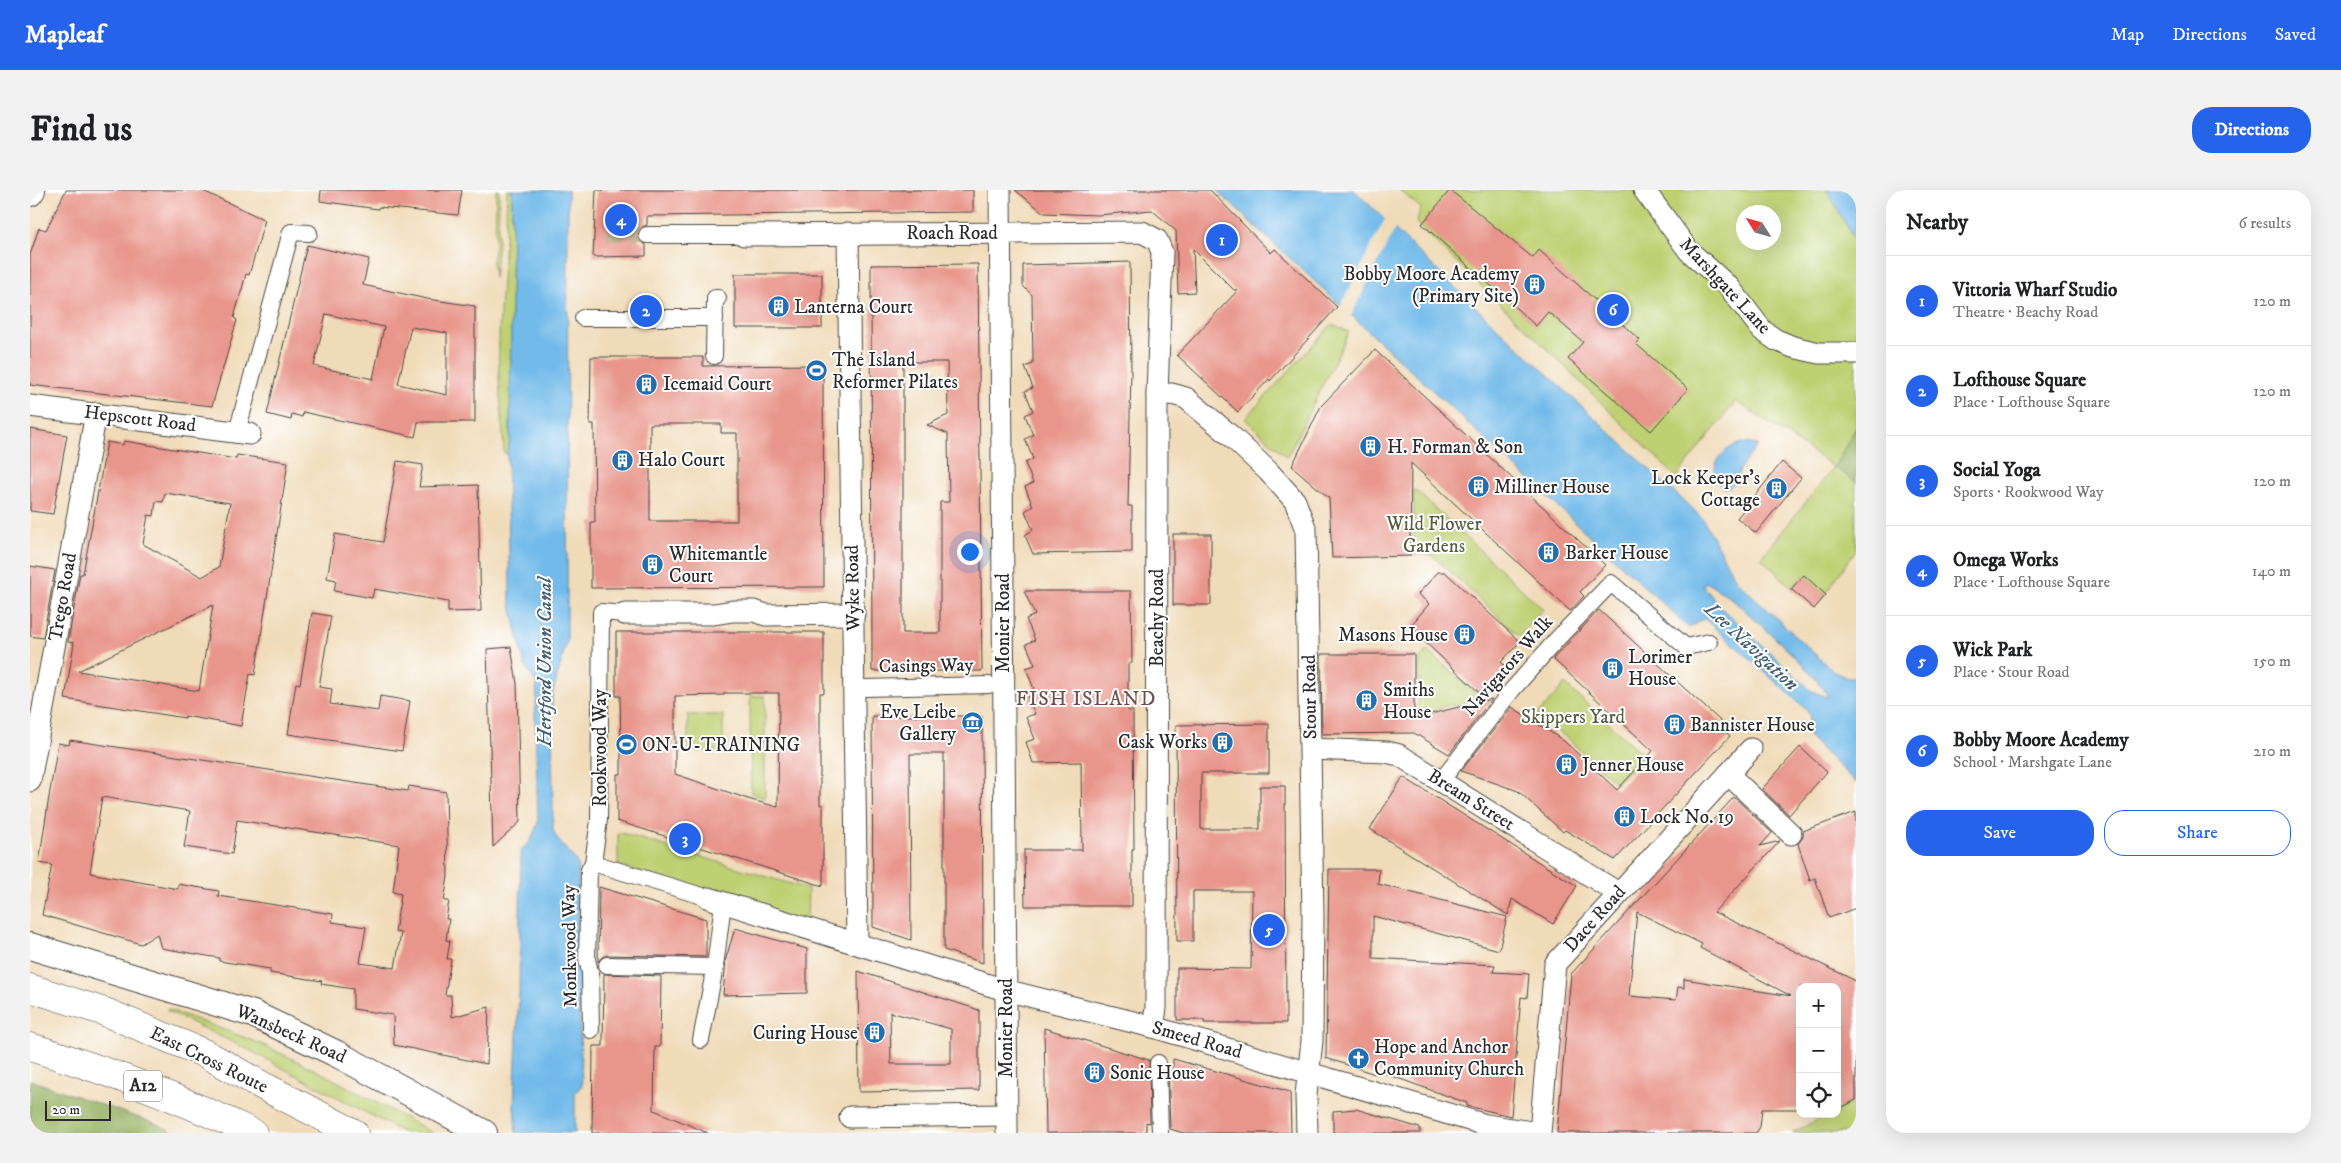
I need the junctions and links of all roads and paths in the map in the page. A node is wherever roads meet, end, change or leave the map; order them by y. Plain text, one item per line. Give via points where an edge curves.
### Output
1 (1000, 190) edge
2 (1644, 190) edge
3 (309, 232) dead end
4 (1001, 232) junction
5 (848, 233) junction
6 (647, 235) tunnel mouth
7 (744, 235) joint
8 (1157, 240) joint
9 (718, 298) dead end
10 (583, 318) dead end
11 (715, 318) junction
12 (1856, 353) edge
13 (714, 356) dead end
14 (1158, 395) junction
15 (30, 406) edge
16 (96, 413) junction
17 (244, 433) joint
18 (625, 614) joint
19 (854, 614) junction
20 (1709, 642) dead end
21 (989, 685) dead end
22 (865, 688) dead end
23 (1311, 749) junction
24 (1751, 749) dead end
25 (1728, 774) junction
26 (30, 781) edge
27 (1441, 781) junction
28 (1791, 834) dead end
29 (593, 862) junction
30 (1618, 893) junction
31 (716, 900) junction
32 (857, 942) junction
33 (30, 946) edge
34 (607, 966) dead end
35 (715, 967) junction
36 (30, 988) edge
37 (1005, 990) junction
38 (30, 1007) edge
39 (1153, 1027) junction
40 (591, 1030) dead end
41 (701, 1040) dead end
42 (30, 1047) edge
43 (1158, 1062) dead end
44 (1310, 1074) junction
45 (263, 1086) junction
46 (850, 1117) dead end
47 (1006, 1124) edge
48 (253, 1133) edge
49 (354, 1133) edge
50 (484, 1133) edge
51 (1160, 1133) edge
52 (1307, 1133) edge
53 (1539, 1133) edge

1 - 4 street, Monier Road
2 - 12 street, Marshgate Lane via 1689,251 1729,287 1762,330 1793,347 1818,353
3 - 17 street via 291,232
4 - 5 street, Roach Road
4 - 8 street, Roach Road via 1142,232
4 - 37 street, Monier Road
5 - 7 street, Roach Road
5 - 19 street, Wyke Road
6 - 7 street
8 - 14 street, Beachy Road via 1162,252
9 - 11 street via 715,298
10 - 11 street
11 - 13 street
14 - 23 street, Stour Road via 1186,398 1268,471 1298,505 1306,530
14 - 39 street, Beachy Road via 1156,1008
15 - 16 street, Hepscott Road
16 - 17 street, Hepscott Road
16 - 26 street, Trego Road
18 - 19 street, Rookwood Way via 714,614 733,610 766,615
18 - 29 street, Rookwood Way via 601,612 599,820
19 - 32 street, Wyke Road
20 - 27 street, Navigators Walk via 1686,647 1611,583 1512,690
21 - 22 street, Casings Way
23 - 27 street, Bream Street via 1400,755
23 - 44 street, Stour Road via 1313,914
24 - 25 street, Dace Road
25 - 28 street
25 - 30 street, Dace Road
27 - 30 street, Bream Street
29 - 31 street
29 - 40 street, Monkwood Way via 588,870 587,959
30 - 53 street, Dace Road via 1555,964
31 - 32 street
31 - 35 street
32 - 37 street, Smeed Road
33 - 50 street, Wansbeck Road via 253,1014 337,1054
34 - 35 street
35 - 41 street
36 - 45 highway, East Cross Route / A12 via 150,1030 206,1054
37 - 39 street, Smeed Road
37 - 47 street, Monier Road
38 - 45 highway, A12 via 196,1068
39 - 44 street, Smeed Road
42 - 48 highway, A12 via 85,1064 216,1115
43 - 51 street
44 - 52 street, Stour Road via 1306,1095
44 - 53 street, Smeed Road via 1486,1125
45 - 49 highway, East Cross Route / A12
46 - 47 street

